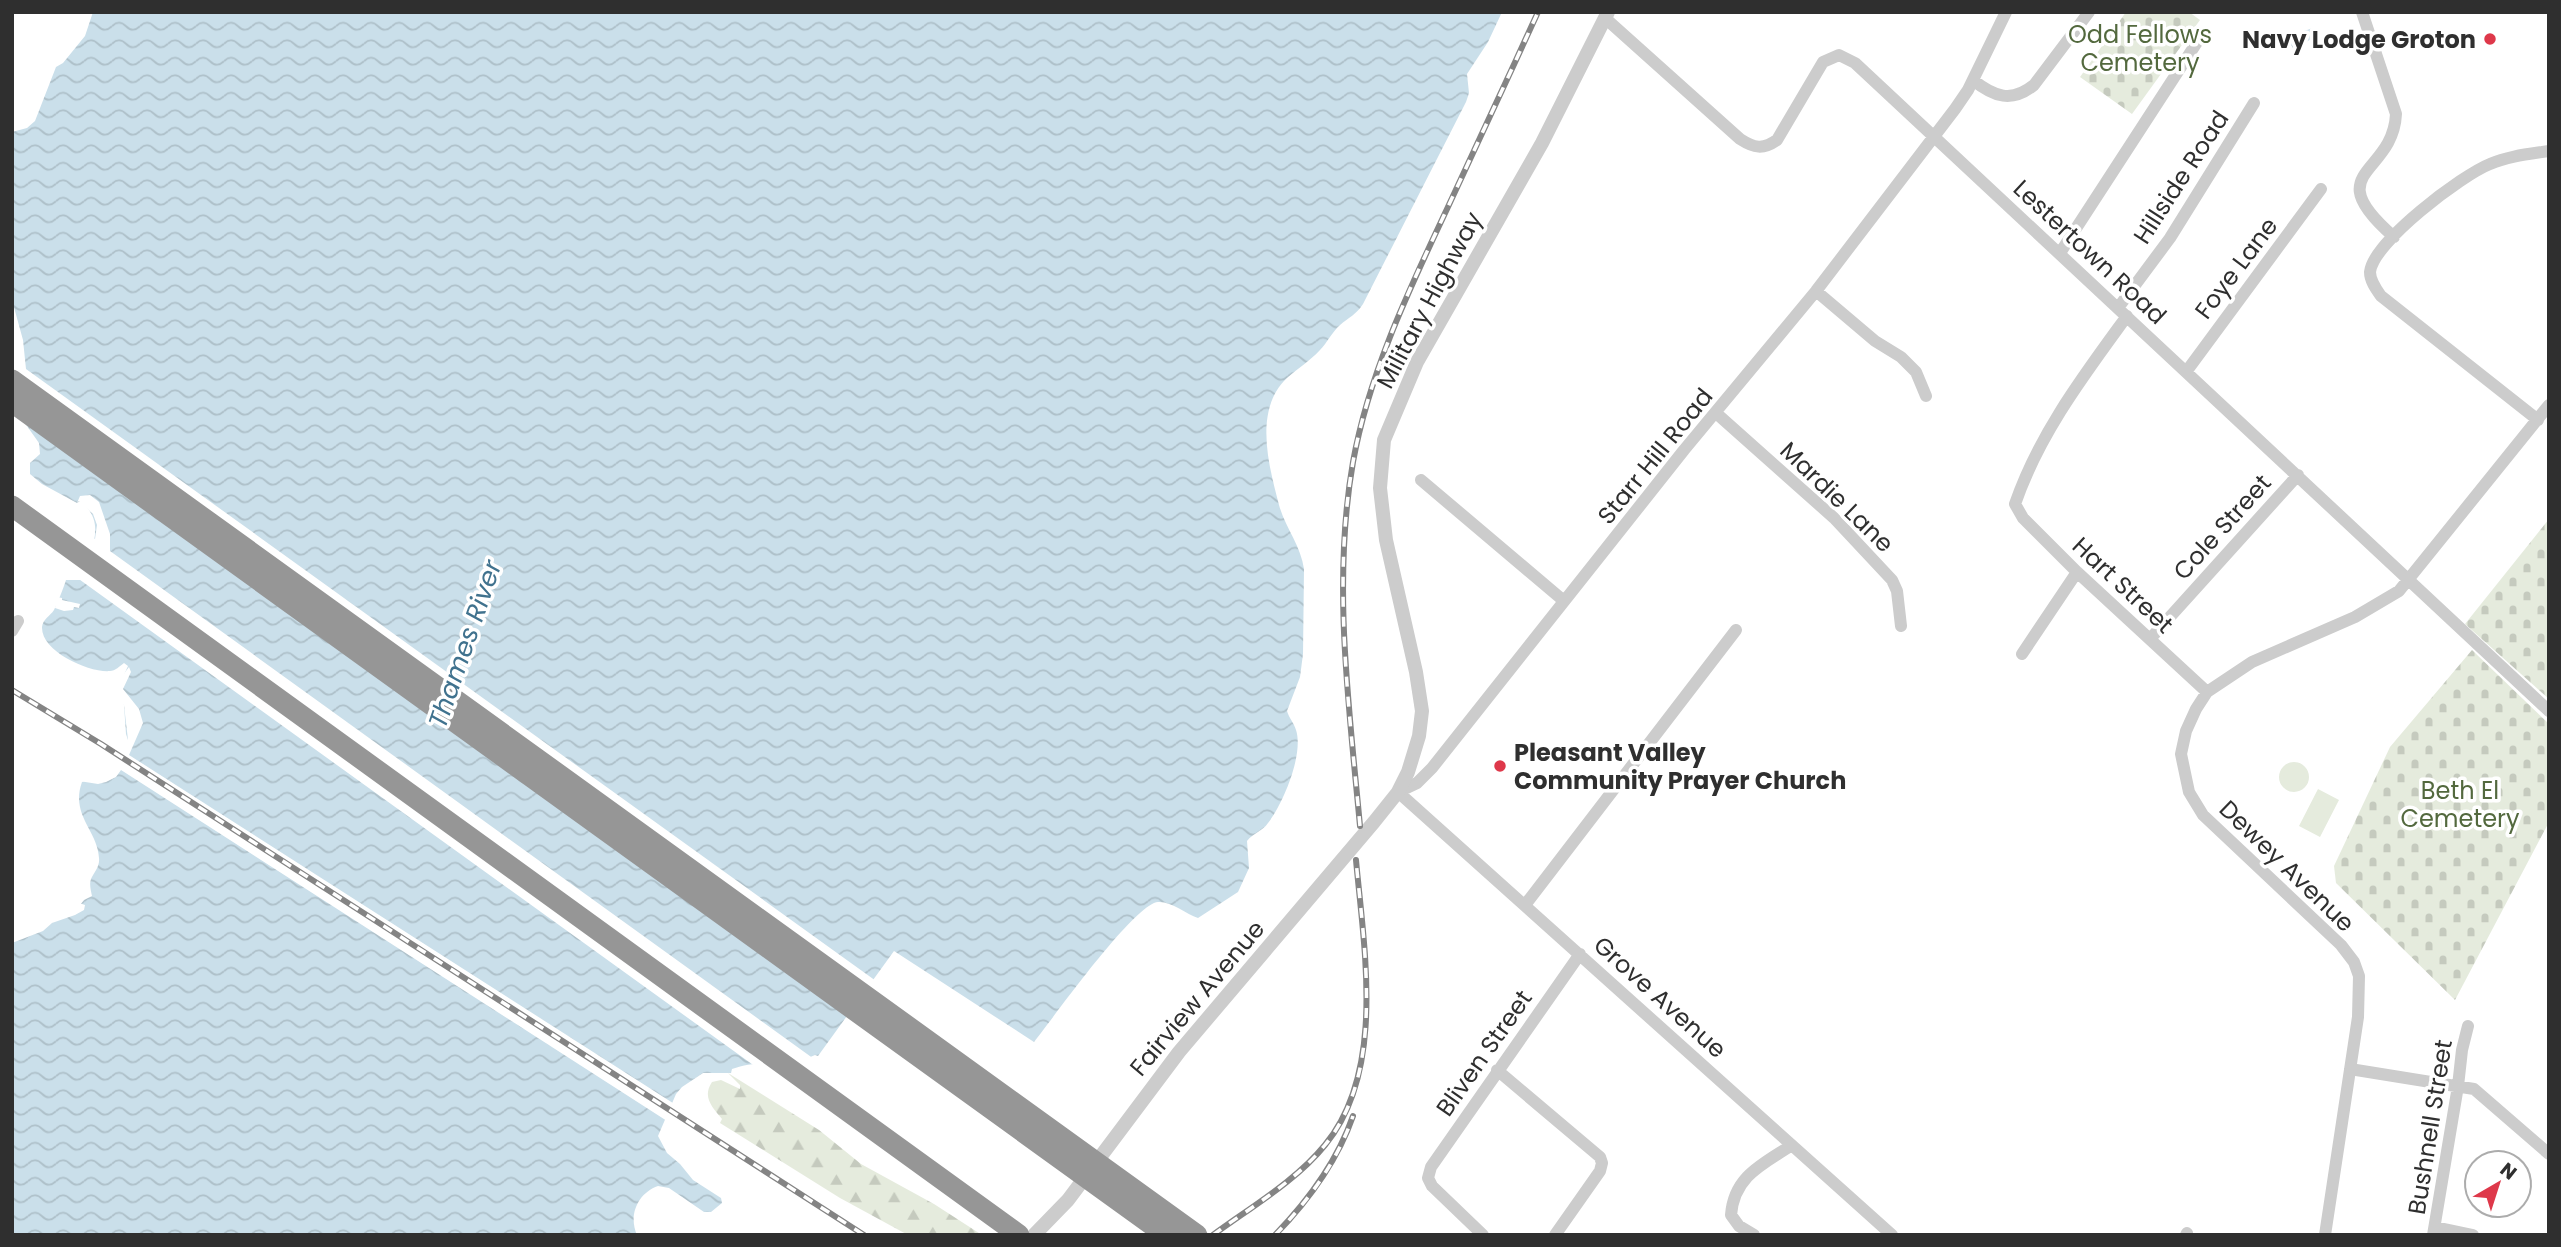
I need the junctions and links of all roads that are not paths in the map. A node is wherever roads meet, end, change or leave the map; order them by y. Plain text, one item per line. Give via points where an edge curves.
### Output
1 (2006, 12) edge
2 (2089, 12) edge
3 (2361, 12) edge
4 (1607, 15) edge
5 (2203, 33) dead end
6 (1973, 80) junction
7 (2254, 103) dead end
8 (1933, 135) junction
9 (2549, 152) edge
10 (2321, 189) dead end
11 (2394, 237) junction
12 (2060, 253) junction
13 (1816, 291) junction
14 (2122, 312) junction
15 (2186, 372) junction
16 (12, 380) edge
17 (1926, 396) dead end
18 (12, 402) edge
19 (2549, 405) edge
20 (1716, 413) junction
21 (2538, 420) junction
22 (2298, 475) junction
23 (1421, 480) dead end
24 (2015, 504) joint
25 (12, 506) edge
26 (2077, 572) junction
27 (2410, 580) junction
28 (1564, 601) junction
29 (1901, 626) dead end
30 (1736, 630) dead end
31 (2150, 639) junction
32 (2022, 654) dead end
33 (2207, 692) junction
34 (2549, 711) edge
35 (1398, 792) junction
36 (1525, 905) junction
37 (1580, 954) junction
38 (2468, 1026) dead end
39 (2350, 1069) junction
40 (1497, 1070) junction
41 (2458, 1086) junction
42 (1793, 1145) junction
43 (2549, 1154) edge
44 (2434, 1231) edge
45 (1019, 1235) edge
46 (1034, 1235) edge
47 (1166, 1235) edge
48 (1196, 1235) edge
49 (1483, 1235) edge
50 (1555, 1235) edge
51 (1754, 1235) edge
52 (1892, 1235) edge
53 (2325, 1235) edge
54 (2473, 1235) edge

1 - 6 street, Starr Hill Road
2 - 6 street via 2025,92 1997,95
3 - 11 street via 2396,114 2396,130 2360,186 2362,203
4 - 8 street, Lestertown Road via 1750,146 1768,146 1777,139 1823,62 1839,55 1855,63
4 - 35 street, Military Highway via 1542,143 1417,362 1384,440 1380,488 1386,540 1422,712 1416,748
5 - 12 street
6 - 8 street, Starr Hill Road
7 - 14 street, Hillside Road
8 - 12 street, Lestertown Road
8 - 13 street, Starr Hill Road
9 - 11 street via 2490,164 2454,183
10 - 15 street, Foye Lane
11 - 21 street via 2370,272 2381,296
12 - 14 street, Lestertown Road
13 - 17 street via 1916,372
13 - 20 street, Starr Hill Road
14 - 15 street, Lestertown Road
14 - 24 street, Hillside Road via 2040,444
15 - 22 street, Lestertown Road
16 - 48 highway
18 - 47 highway
19 - 21 street, Dewey Avenue
20 - 28 street, Starr Hill Road
20 - 29 street, Mardie Lane via 1834,518 1892,580
21 - 27 street, Dewey Avenue
22 - 27 street, Lestertown Road
22 - 31 street, Cole Street
23 - 28 street
24 - 26 street, Hart Street via 2023,518
25 - 45 highway
26 - 31 street, Hart Street
26 - 32 street
27 - 33 street, Dewey Avenue via 2356,617 2279,648
27 - 34 street, Lestertown Road
28 - 35 street, Starr Hill Road via 1433,768
30 - 36 street
31 - 33 street, Hart Street
33 - 39 street, Dewey Avenue via 2186,730 2181,754 2189,792 2203,815 2354,962 2359,976 2358,1017
35 - 36 street, Grove Avenue
35 - 46 street, Fairview Avenue via 1179,1052 1068,1200
36 - 37 street, Grove Avenue
37 - 40 street, Bliven Street
37 - 42 street, Grove Avenue
38 - 41 street, Bushnell Street
39 - 41 street
39 - 53 street, Dewey Avenue
40 - 49 street, Bliven Street via 1428,1178
40 - 50 street via 1600,1157 1600,1171
41 - 43 street via 2474,1089
41 - 44 street, Bushnell Street
42 - 51 street via 1751,1172 1732,1200 1731,1215
42 - 52 street, Grove Avenue
44 - 54 street

